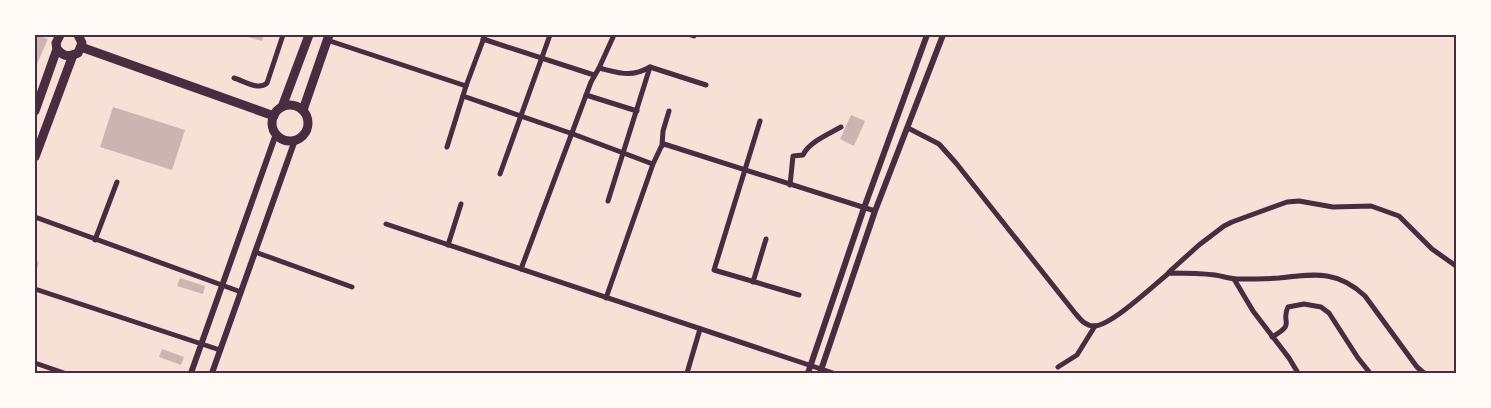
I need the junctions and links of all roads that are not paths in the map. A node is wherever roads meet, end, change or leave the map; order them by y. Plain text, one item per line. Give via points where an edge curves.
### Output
1 (60, 35) edge
2 (78, 35) edge
3 (283, 35) edge
4 (309, 35) edge
5 (550, 35) edge
6 (614, 35) edge
7 (927, 35) edge
8 (943, 35) edge
9 (484, 37) edge
10 (328, 38) edge
11 (81, 47) junction
12 (57, 49) junction
13 (73, 55) junction
14 (542, 57) junction
15 (650, 67) junction
16 (599, 68) junction
17 (594, 75) junction
18 (234, 78) dead end
19 (706, 85) dead end
20 (466, 86) junction
21 (586, 95) junction
22 (463, 96) junction
23 (282, 108) junction
24 (35, 110) edge
25 (303, 110) junction
26 (637, 111) junction
27 (669, 111) dead end
28 (274, 116) junction
29 (521, 116) junction
30 (760, 121) dead end
31 (841, 127) dead end
32 (908, 128) junction
33 (276, 134) junction
34 (572, 134) junction
35 (295, 140) junction
36 (662, 145) junction
37 (447, 147) dead end
38 (623, 153) junction
39 (35, 157) edge
40 (650, 163) dead end
41 (745, 170) junction
42 (500, 174) dead end
43 (117, 182) dead end
44 (790, 185) junction
45 (608, 201) dead end
46 (462, 204) dead end
47 (864, 208) junction
48 (876, 211) junction
49 (35, 217) edge
50 (386, 224) dead end
51 (766, 239) dead end
52 (95, 240) junction
53 (448, 245) junction
54 (254, 252) junction
55 (1456, 266) edge
56 (520, 269) junction
57 (1169, 273) junction
58 (1234, 279) junction
59 (753, 282) junction
60 (222, 285) junction
61 (352, 287) dead end
62 (35, 289) edge
63 (241, 292) junction
64 (799, 295) dead end
65 (606, 298) junction
66 (1095, 326) junction
67 (700, 329) junction
68 (1272, 337) junction
69 (200, 345) junction
70 (220, 350) junction
71 (35, 363) edge
72 (811, 366) junction
73 (1058, 367) dead end
74 (821, 371) edge
75 (64, 373) edge
76 (191, 373) edge
77 (212, 373) edge
78 (687, 373) edge
79 (808, 373) edge
80 (833, 373) edge
81 (1298, 373) edge
82 (1370, 373) edge
83 (1424, 373) edge

1 - 12 highway
2 - 11 highway
3 - 18 street via 264,86
4 - 23 highway
5 - 14 street
6 - 16 street
7 - 47 street
8 - 32 street
9 - 14 street
9 - 20 street
10 - 20 street
10 - 25 highway
11 - 13 highway
11 - 28 highway
12 - 13 highway via 66,56
12 - 24 highway
13 - 39 highway
14 - 17 street
14 - 29 street
15 - 16 street via 628,74
15 - 19 street
15 - 26 street
16 - 17 street
17 - 21 street
20 - 22 street
21 - 26 street
21 - 34 street
22 - 29 street
22 - 37 street
23 - 25 highway via 292,106
23 - 28 highway
25 - 35 highway via 307,127
26 - 38 street
27 - 36 street
28 - 33 highway
29 - 34 street
29 - 42 street
30 - 41 street
31 - 44 street via 805,150 804,155 793,156
32 - 48 street
32 - 66 street via 939,144 1075,313 1084,323
33 - 35 highway via 286,141
33 - 60 street
34 - 38 street
34 - 56 street
35 - 54 street
36 - 41 street
36 - 65 street
38 - 40 street
38 - 45 street
41 - 44 street
41 - 59 street via 714,270
43 - 52 street
44 - 47 street
46 - 53 street
47 - 48 street
47 - 72 street
48 - 74 street
49 - 52 street
50 - 53 street
51 - 59 street
52 - 60 street
53 - 56 street
54 - 61 street
54 - 63 street
55 - 57 street via 1432,249 1393,212 1371,206 1333,208 1299,201 1274,206 1232,222 1199,245
56 - 65 street
57 - 58 street
57 - 66 street via 1118,314
58 - 68 street
58 - 83 street via 1324,274 1342,279 1366,296
59 - 64 street
60 - 63 street
60 - 69 street
62 - 69 street
63 - 70 street
65 - 67 street
66 - 73 street via 1077,355
67 - 72 street
67 - 78 street
68 - 81 street
68 - 82 street via 1284,331 1288,307 1304,304 1321,307 1334,319
69 - 70 street
69 - 76 street
70 - 77 street
71 - 75 street
72 - 74 street
72 - 79 street
74 - 80 street

